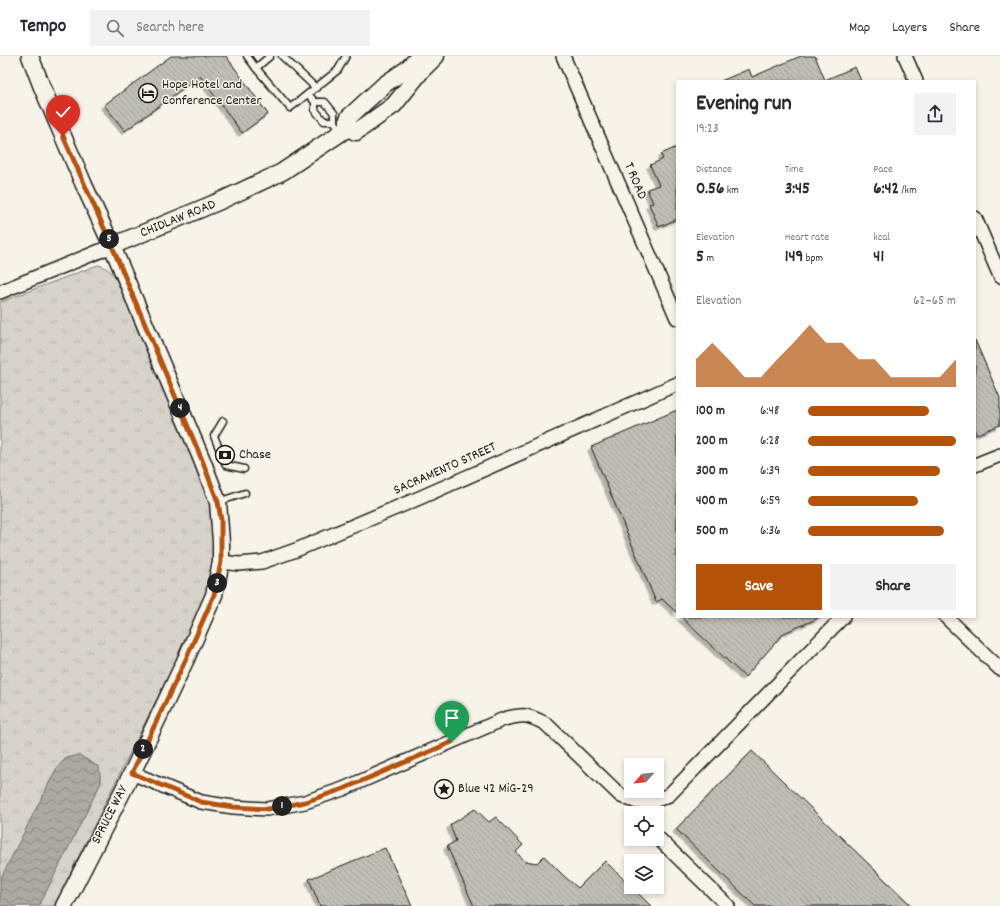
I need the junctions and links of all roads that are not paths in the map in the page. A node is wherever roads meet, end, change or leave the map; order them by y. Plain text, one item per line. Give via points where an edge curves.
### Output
1 (30, 56) edge
2 (247, 56) edge
3 (270, 56) edge
4 (282, 56) edge
5 (346, 56) edge
6 (420, 56) edge
7 (436, 56) edge
8 (564, 56) edge
9 (905, 56) edge
10 (256, 68) junction
11 (916, 80) edge
12 (316, 88) junction
13 (308, 94) junction
14 (315, 102) junction
15 (341, 127) junction
16 (976, 220) edge
17 (112, 246) junction
18 (1000, 276) edge
19 (0, 292) edge
20 (676, 316) edge
21 (676, 384) edge
22 (223, 421) dead end
23 (1000, 455) edge
24 (976, 465) edge
25 (244, 469) dead end
26 (245, 493) dead end
27 (218, 502) junction
28 (221, 562) junction
29 (842, 618) edge
30 (947, 618) edge
31 (1000, 669) edge
32 (132, 773) junction
33 (637, 806) edge
34 (644, 806) edge
35 (664, 844) edge
36 (64, 906) edge
37 (728, 906) edge

1 - 17 street, SPRUCE WAY
2 - 10 lane
3 - 10 lane
4 - 12 lane
5 - 12 lane via 338,70
6 - 15 street via 407,69 385,84
7 - 15 street, CHIDLAW ROAD via 394,105 356,132
8 - 20 street, T ROAD
9 - 11 street
10 - 13 lane via 290,108
12 - 13 lane
13 - 14 lane
14 - 15 lane via 325,102
14 - 15 lane via 315,110 324,121
15 - 17 street, CHIDLAW ROAD via 282,172
16 - 18 street
17 - 19 street, CHIDLAW ROAD
17 - 27 street, SPRUCE WAY
21 - 28 street, SACRAMENTO STREET via 296,550 262,562
22 - 25 lane via 214,436 226,465
23 - 24 street
26 - 27 lane
27 - 28 street, SPRUCE WAY via 221,520
28 - 32 street, SPRUCE WAY via 214,595
29 - 34 street via 669,795
30 - 31 street
32 - 33 street via 201,802 268,809 305,802 343,789 504,719 520,715 546,724 621,796
32 - 36 street, SPRUCE WAY
35 - 37 street

